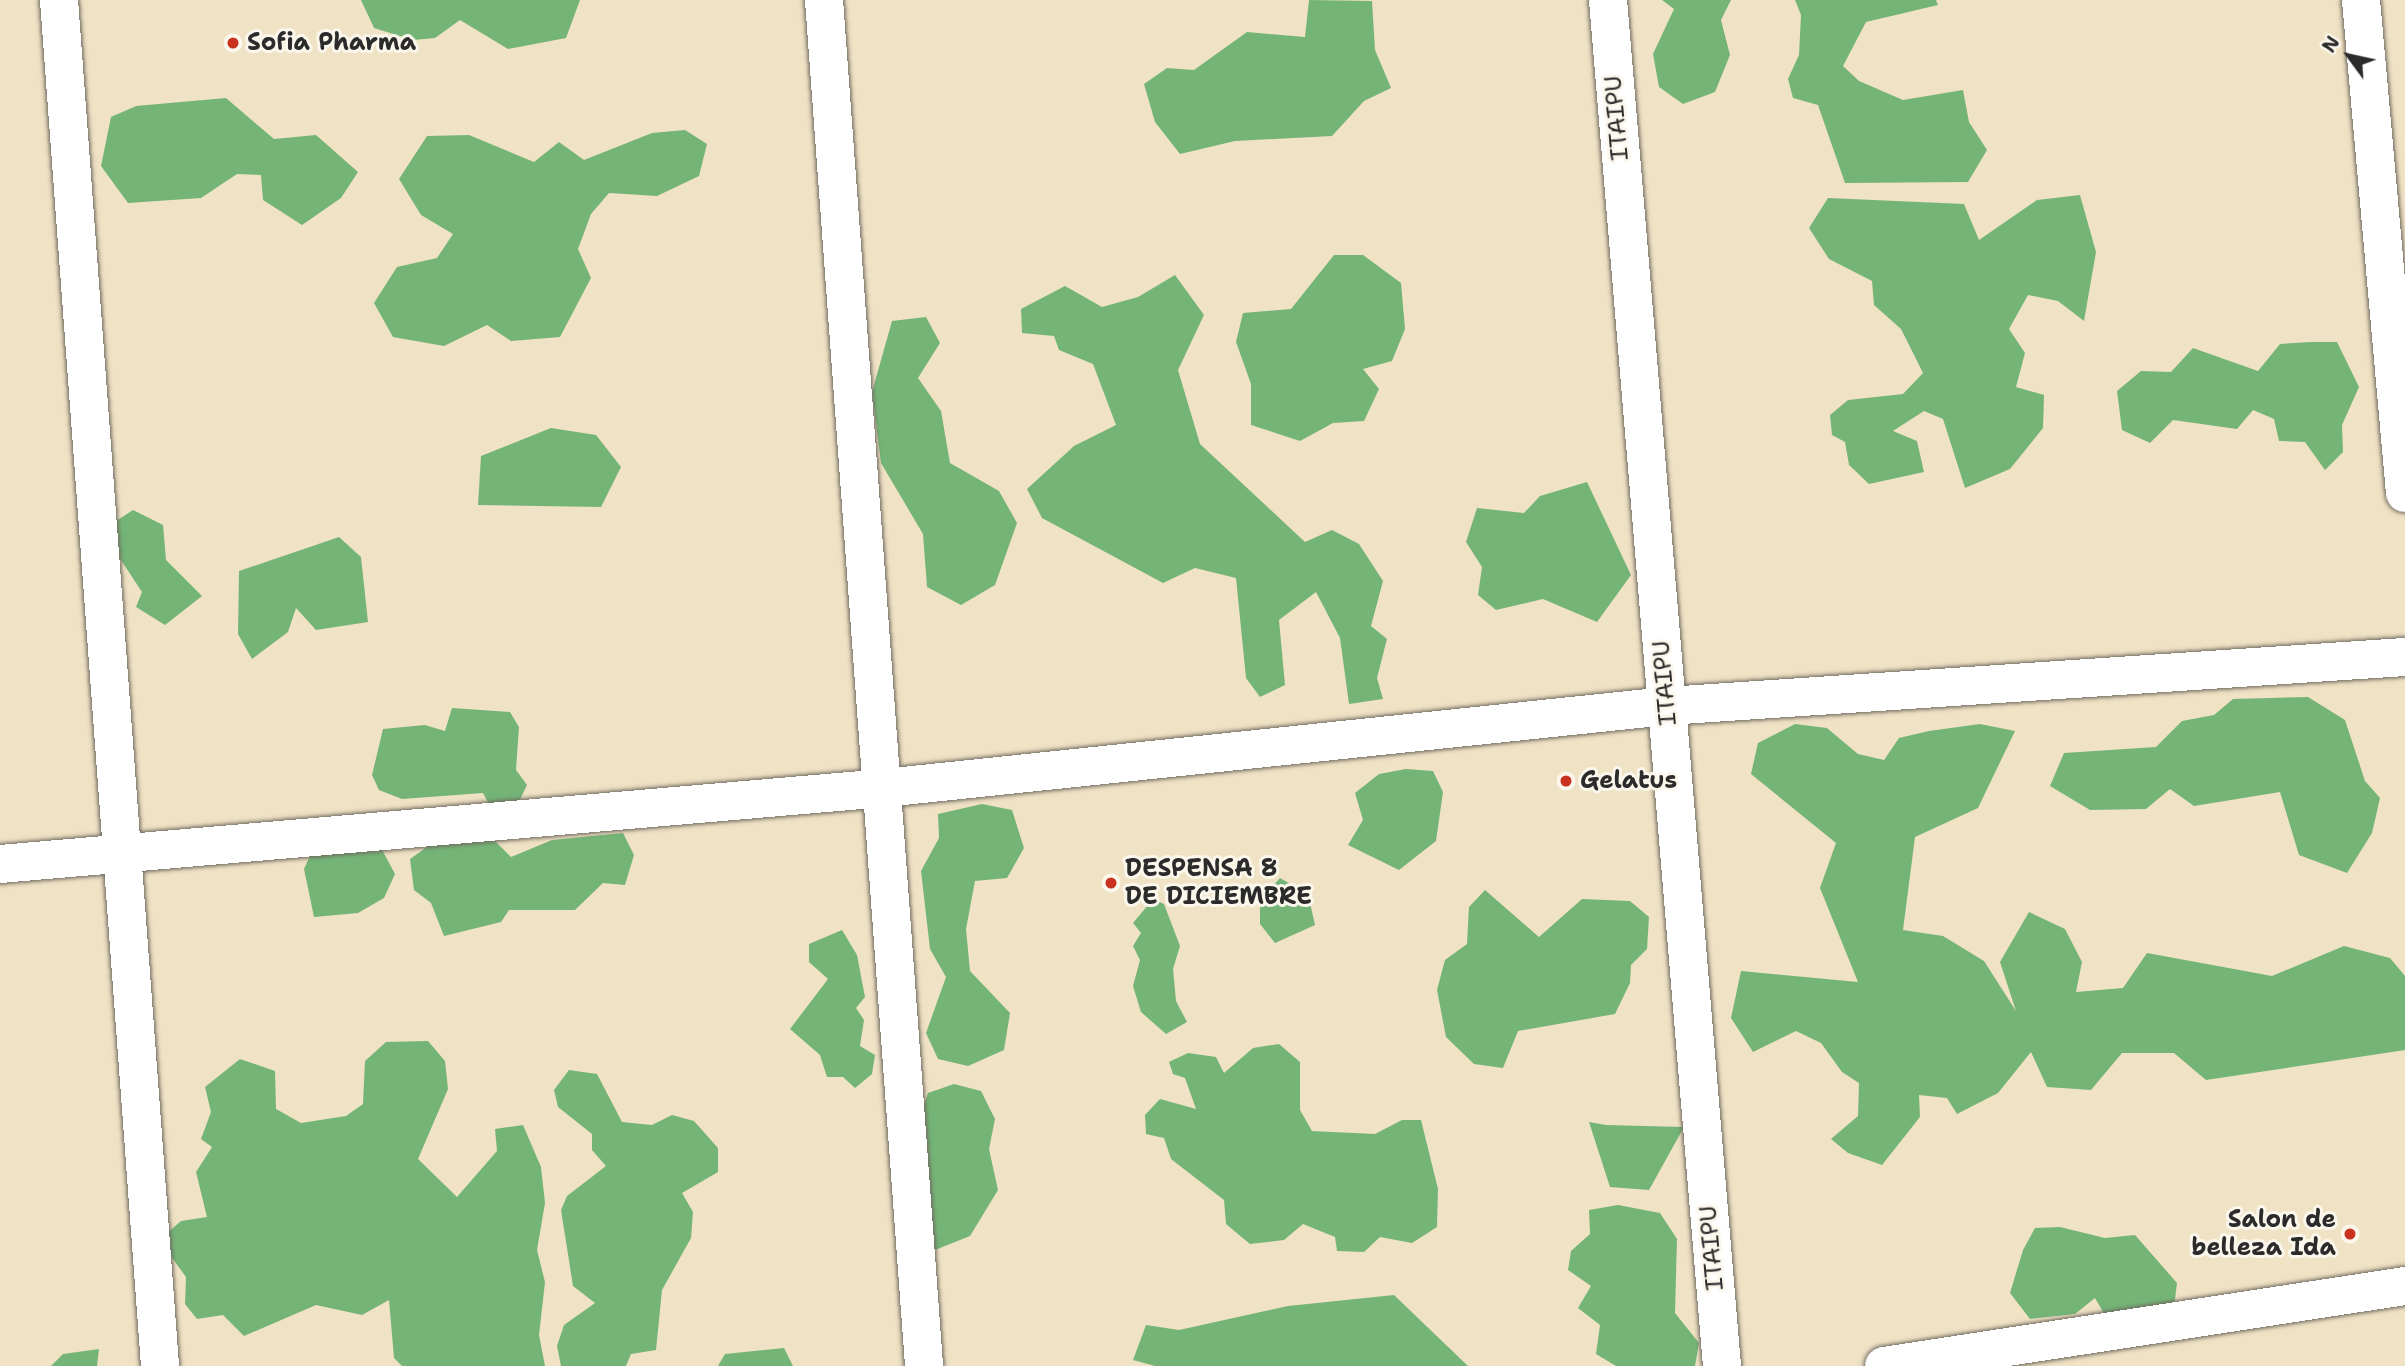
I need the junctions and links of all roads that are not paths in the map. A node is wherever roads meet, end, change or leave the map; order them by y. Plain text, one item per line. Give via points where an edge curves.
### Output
1 (59, 0) edge
2 (824, 0) edge
3 (1608, 0) edge
4 (2361, 0) edge
5 (2405, 493) edge
6 (2405, 657) edge
7 (1667, 706) junction
8 (884, 788) junction
9 (125, 856) junction
10 (0, 864) edge
11 (2405, 1286) edge
12 (160, 1366) edge
13 (924, 1366) edge
14 (1722, 1366) edge
15 (1884, 1366) edge

1 - 9 street
2 - 8 street
3 - 7 street, ITAIPU
4 - 5 street
6 - 7 street
7 - 8 street
7 - 14 street, ITAIPU
8 - 9 street
8 - 13 street
9 - 10 street
9 - 12 street
11 - 15 street

